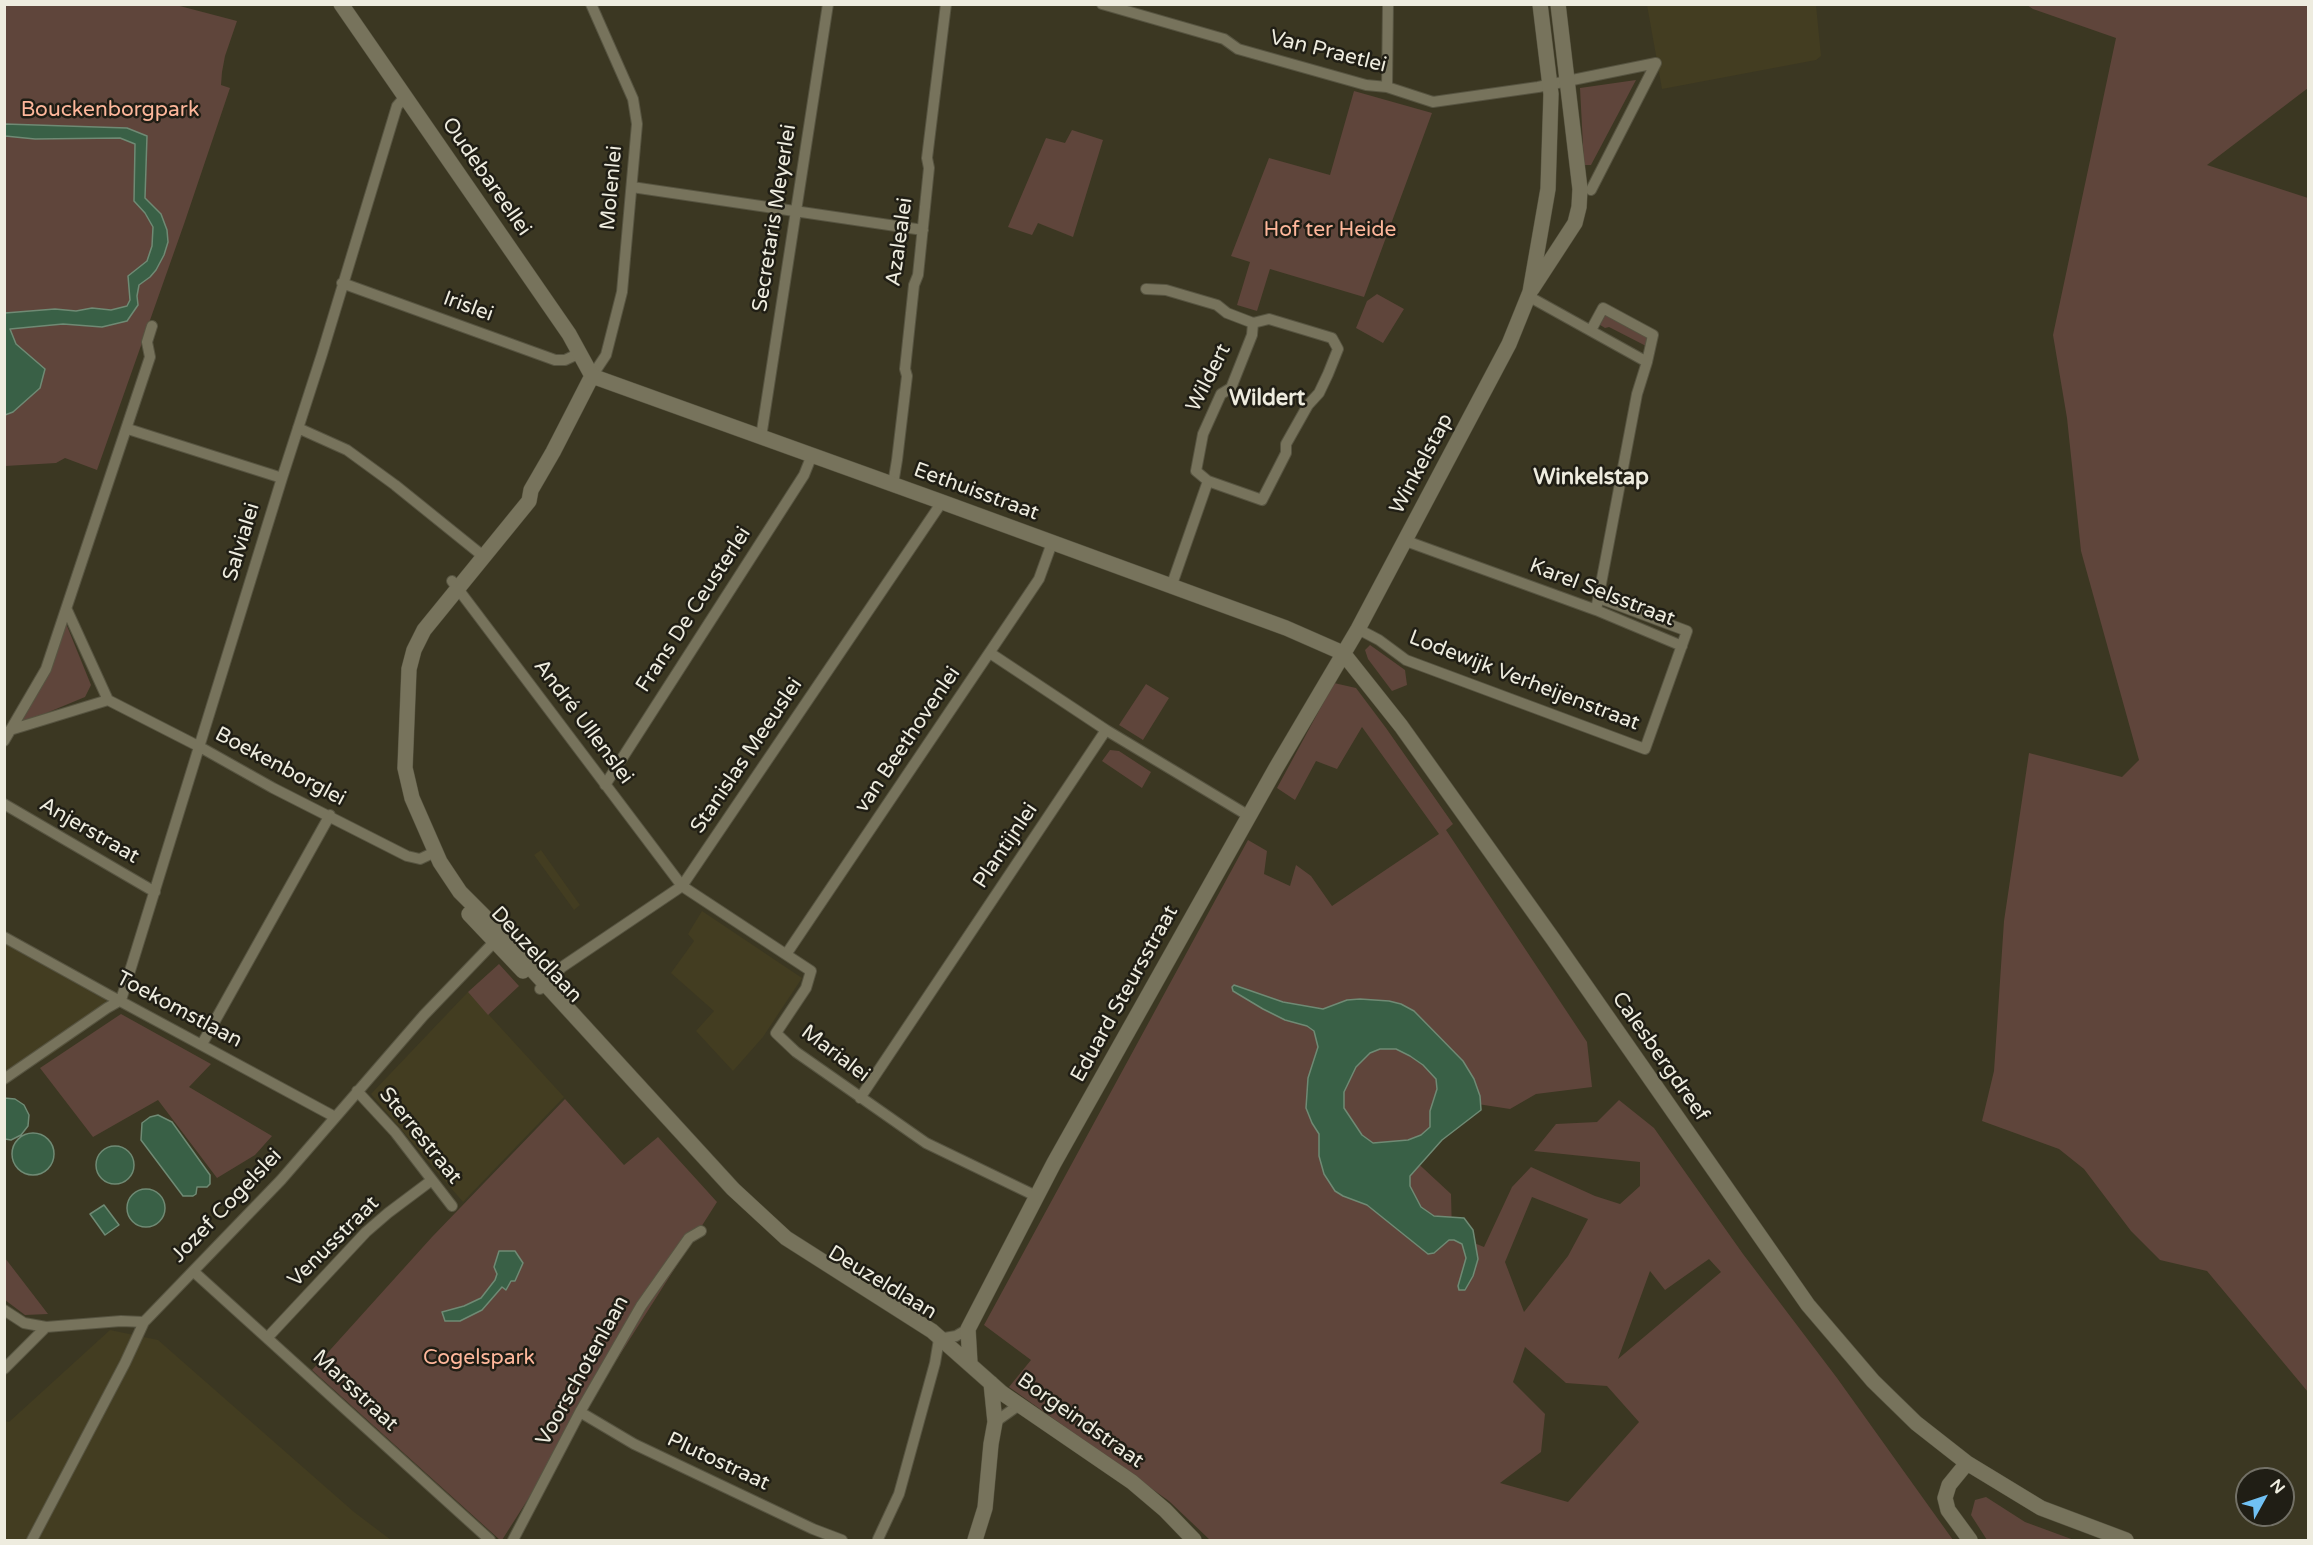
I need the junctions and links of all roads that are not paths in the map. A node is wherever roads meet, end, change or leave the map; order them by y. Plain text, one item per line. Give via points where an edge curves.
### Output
1 (341, 4) edge
2 (591, 4) edge
3 (828, 4) edge
4 (946, 4) edge
5 (1102, 4) edge
6 (1388, 4) edge
7 (1540, 4) edge
8 (1558, 4) edge
9 (1567, 80) junction
10 (1550, 84) junction
11 (1387, 87) junction
12 (404, 98) junction
13 (632, 187) junction
14 (1591, 190) dead end
15 (796, 211) junction
16 (923, 230) junction
17 (342, 283) junction
18 (1146, 288) dead end
19 (1529, 294) junction
20 (1253, 323) junction
21 (152, 326) dead end
22 (1591, 330) junction
23 (580, 353) junction
24 (1647, 362) junction
25 (592, 376) junction
26 (298, 428) junction
27 (128, 429) junction
28 (761, 437) junction
29 (812, 455) junction
30 (282, 478) junction
31 (1208, 481) junction
32 (892, 484) junction
33 (942, 502) junction
34 (1406, 541) junction
35 (1052, 543) junction
36 (480, 553) junction
37 (455, 584) junction
38 (1171, 587) junction
39 (1599, 598) junction
40 (67, 610) junction
41 (1596, 610) junction
42 (1358, 629) junction
43 (1682, 646) junction
44 (990, 652) junction
45 (1343, 653) junction
46 (108, 700) junction
47 (10, 730) junction
48 (1106, 730) junction
49 (4, 741) edge
50 (200, 747) junction
51 (605, 785) junction
52 (4, 804) edge
53 (330, 815) junction
54 (1249, 816) junction
55 (431, 854) junction
56 (682, 886) junction
57 (155, 892) junction
58 (4, 937) edge
59 (499, 938) junction
60 (787, 953) junction
61 (542, 987) junction
62 (121, 1000) junction
63 (202, 1044) junction
64 (4, 1079) edge
65 (357, 1091) junction
66 (860, 1098) junction
67 (335, 1117) junction
68 (432, 1180) junction
69 (1038, 1197) junction
70 (452, 1206) dead end
71 (701, 1231) dead end
72 (193, 1271) junction
73 (4, 1310) edge
74 (144, 1322) junction
75 (46, 1327) junction
76 (968, 1329) junction
77 (268, 1337) junction
78 (939, 1339) junction
79 (970, 1364) junction
80 (4, 1369) edge
81 (991, 1383) junction
82 (1019, 1405) junction
83 (580, 1412) junction
84 (995, 1422) junction
85 (1967, 1463) junction
86 (878, 1539) edge
87 (32, 1540) edge
88 (490, 1540) edge
89 (513, 1540) edge
90 (842, 1540) edge
91 (975, 1540) edge
92 (1194, 1540) edge
93 (1970, 1540) edge
94 (2126, 1540) edge

1 - 12 street, Oudebareellei
2 - 13 street, Molenlei via 633,99 637,124
3 - 15 street, Secretaris Meyerlei
4 - 16 street, Azalealei via 927,158
5 - 11 street, Van Praetlei via 1224,39 1238,49 1366,85
6 - 11 street
7 - 10 street, Winkelstap
8 - 9 street, Winkelstap
9 - 10 street, Van Praetlei
9 - 14 street via 1656,63
9 - 19 street, Winkelstap via 1579,207 1575,223
10 - 11 street, Van Praetlei via 1433,102
10 - 19 street, Winkelstap via 1548,189
12 - 17 street, Salvialei via 397,106
12 - 23 street, Oudebareellei
13 - 15 street
13 - 25 street, Molenlei via 622,292 606,355
15 - 16 street
15 - 28 street, Secretaris Meyerlei
16 - 32 street, Azalealei
17 - 23 street, Irislei via 555,360
17 - 26 street, Salvialei
18 - 20 street, Wildert via 1217,305
19 - 22 street
19 - 34 street, Winkelstap via 1509,344
20 - 31 street, Wildert via 1231,388 1221,394 1203,434 1196,471
20 - 31 street, Wildert via 1269,319 1332,338 1338,349 1319,393 1286,444 1286,453 1262,500
21 - 27 street via 147,342 150,357
22 - 24 street
22 - 24 street via 1603,308 1653,335
23 - 25 street, Oudebareellei
24 - 39 street via 1637,394
25 - 28 street, Eethuisstraat
25 - 36 street, Deuzeldlaan via 531,490 529,501
26 - 30 street, Salvialei
26 - 36 street via 347,450
27 - 30 street
27 - 40 street
28 - 29 street, Eethuisstraat
29 - 32 street, Eethuisstraat
29 - 51 street, Frans De Ceusterlei via 804,474
30 - 50 street, Salvialei
31 - 38 street
32 - 33 street, Eethuisstraat
33 - 35 street, Eethuisstraat
33 - 56 street, Stanislas Meeuslei
34 - 41 street, Karel Selsstraat
34 - 42 street, Winkelstap
35 - 38 street, Eethuisstraat
35 - 44 street, van Beethovenlei via 1039,579
36 - 37 street, Deuzeldlaan
37 - 51 street, André Ullenslei
37 - 55 street, Deuzeldlaan via 413,633 403,658 397,770 404,799
38 - 45 street, Eethuisstraat
39 - 41 street
39 - 43 street, Karel Selsstraat via 1687,631
40 - 46 street
40 - 47 street via 46,669
41 - 43 street, Karel Selsstraat
42 - 43 street, Lodewijk Verheijenstraat via 1406,660 1645,749
42 - 45 street, Winkelstap
44 - 48 street
44 - 60 street, van Beethovenlei
45 - 54 street, Eduard Steursstraat
45 - 85 street, Calesbergdreef via 1441,782 1808,1305 1873,1381 1916,1423
46 - 47 street
46 - 50 street, Boekenborglei
47 - 49 street
48 - 54 street
48 - 66 street, Plantijnlei
50 - 53 street, Boekenborglei
50 - 57 street, Salvialei
51 - 56 street, André Ullenslei
52 - 57 street, Anjerstraat
53 - 55 street, Boekenborglei via 407,856 420,859
53 - 63 street
54 - 69 street, Eduard Steursstraat
55 - 59 street, Deuzeldlaan via 450,893
56 - 60 street, Marialei
56 - 61 street, Stanislas Meeuslei via 562,967
57 - 62 street, Salvialei
58 - 62 street, Toekomstlaan
59 - 61 street, Deuzeldlaan
59 - 65 street, Jozef Cogelslei
60 - 66 street, Marialei via 811,971 806,988 776,1033
61 - 78 street, Deuzeldlaan via 746,1213 793,1254 814,1262 932,1331
62 - 63 street, Toekomstlaan
62 - 64 street
63 - 67 street, Toekomstlaan
65 - 67 street, Jozef Cogelslei
65 - 68 street, Sterrestraat
66 - 69 street, Marialei via 926,1143
67 - 72 street, Jozef Cogelslei via 281,1180
68 - 70 street, Sterrestraat
68 - 77 street, Venusstraat via 366,1232
69 - 76 street, Eduard Steursstraat
71 - 83 street, Voorschotenlaan via 689,1238 641,1306
72 - 74 street, Jozef Cogelslei
72 - 77 street, Marsstraat
73 - 75 street via 24,1323
74 - 75 street
74 - 87 street, Jozef Cogelslei
75 - 80 street
76 - 78 street, Deuzeldlaan via 957,1336
76 - 79 street
77 - 88 street, Marsstraat
78 - 79 street, Borgeindstraat
78 - 86 street, Deuzeldlaan via 899,1494
79 - 81 street, Borgeindstraat
81 - 82 street, Borgeindstraat
81 - 84 street
82 - 84 street
82 - 92 street, Borgeindstraat via 1132,1482
83 - 89 street, Voorschotenlaan
83 - 90 street, Plutostraat via 634,1444
84 - 91 street via 985,1508
85 - 93 street via 1949,1485 1945,1498 1947,1510
85 - 94 street, Calesbergdreef via 2041,1508

